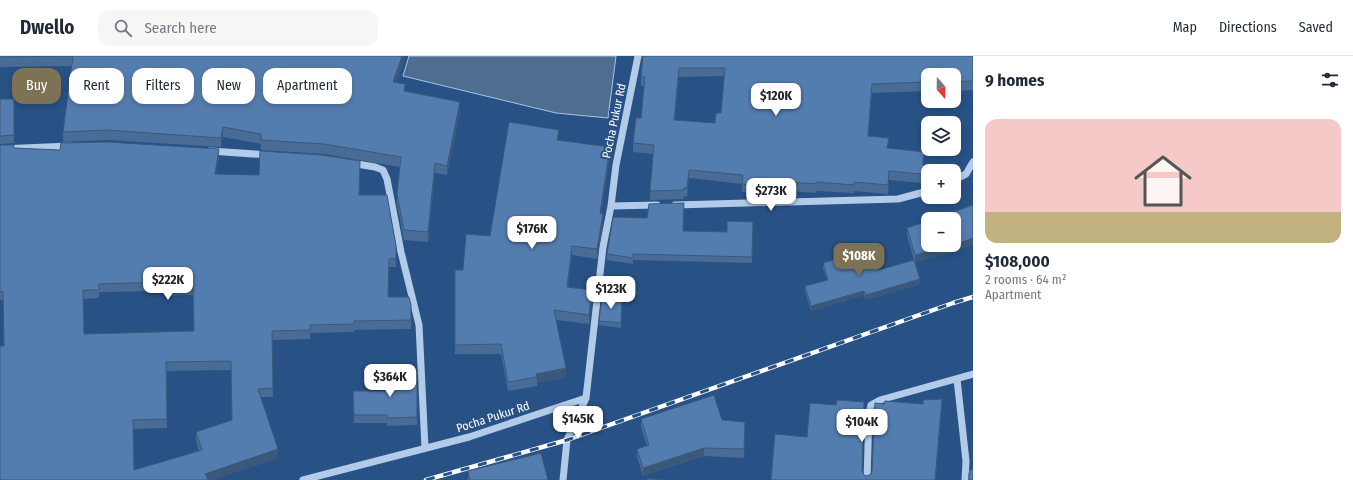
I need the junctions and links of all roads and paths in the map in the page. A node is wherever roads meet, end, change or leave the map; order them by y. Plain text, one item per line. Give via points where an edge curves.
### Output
1 (638, 56) edge
2 (77, 146) edge
3 (0, 148) edge
4 (200, 151) edge
5 (277, 156) edge
6 (345, 162) edge
7 (973, 162) edge
8 (961, 176) edge
9 (921, 193) edge
10 (611, 206) junction
11 (973, 374) edge
12 (957, 379) junction
13 (586, 398) junction
14 (425, 448) junction
15 (302, 480) edge
16 (563, 480) edge
17 (867, 480) edge
18 (965, 480) edge

1 - 10 street, Pocha Pukur Rd via 616,165
2 - 3 street
4 - 5 street
6 - 14 street via 383,170 387,179 419,325
7 - 8 street via 966,174
9 - 10 street via 898,199
10 - 13 street, Pocha Pukur Rd
11 - 12 street
12 - 17 street via 880,400 871,405
12 - 18 street via 966,460
13 - 14 street, Pocha Pukur Rd via 468,437
13 - 16 street via 568,440
14 - 15 street, Pocha Pukur Rd

